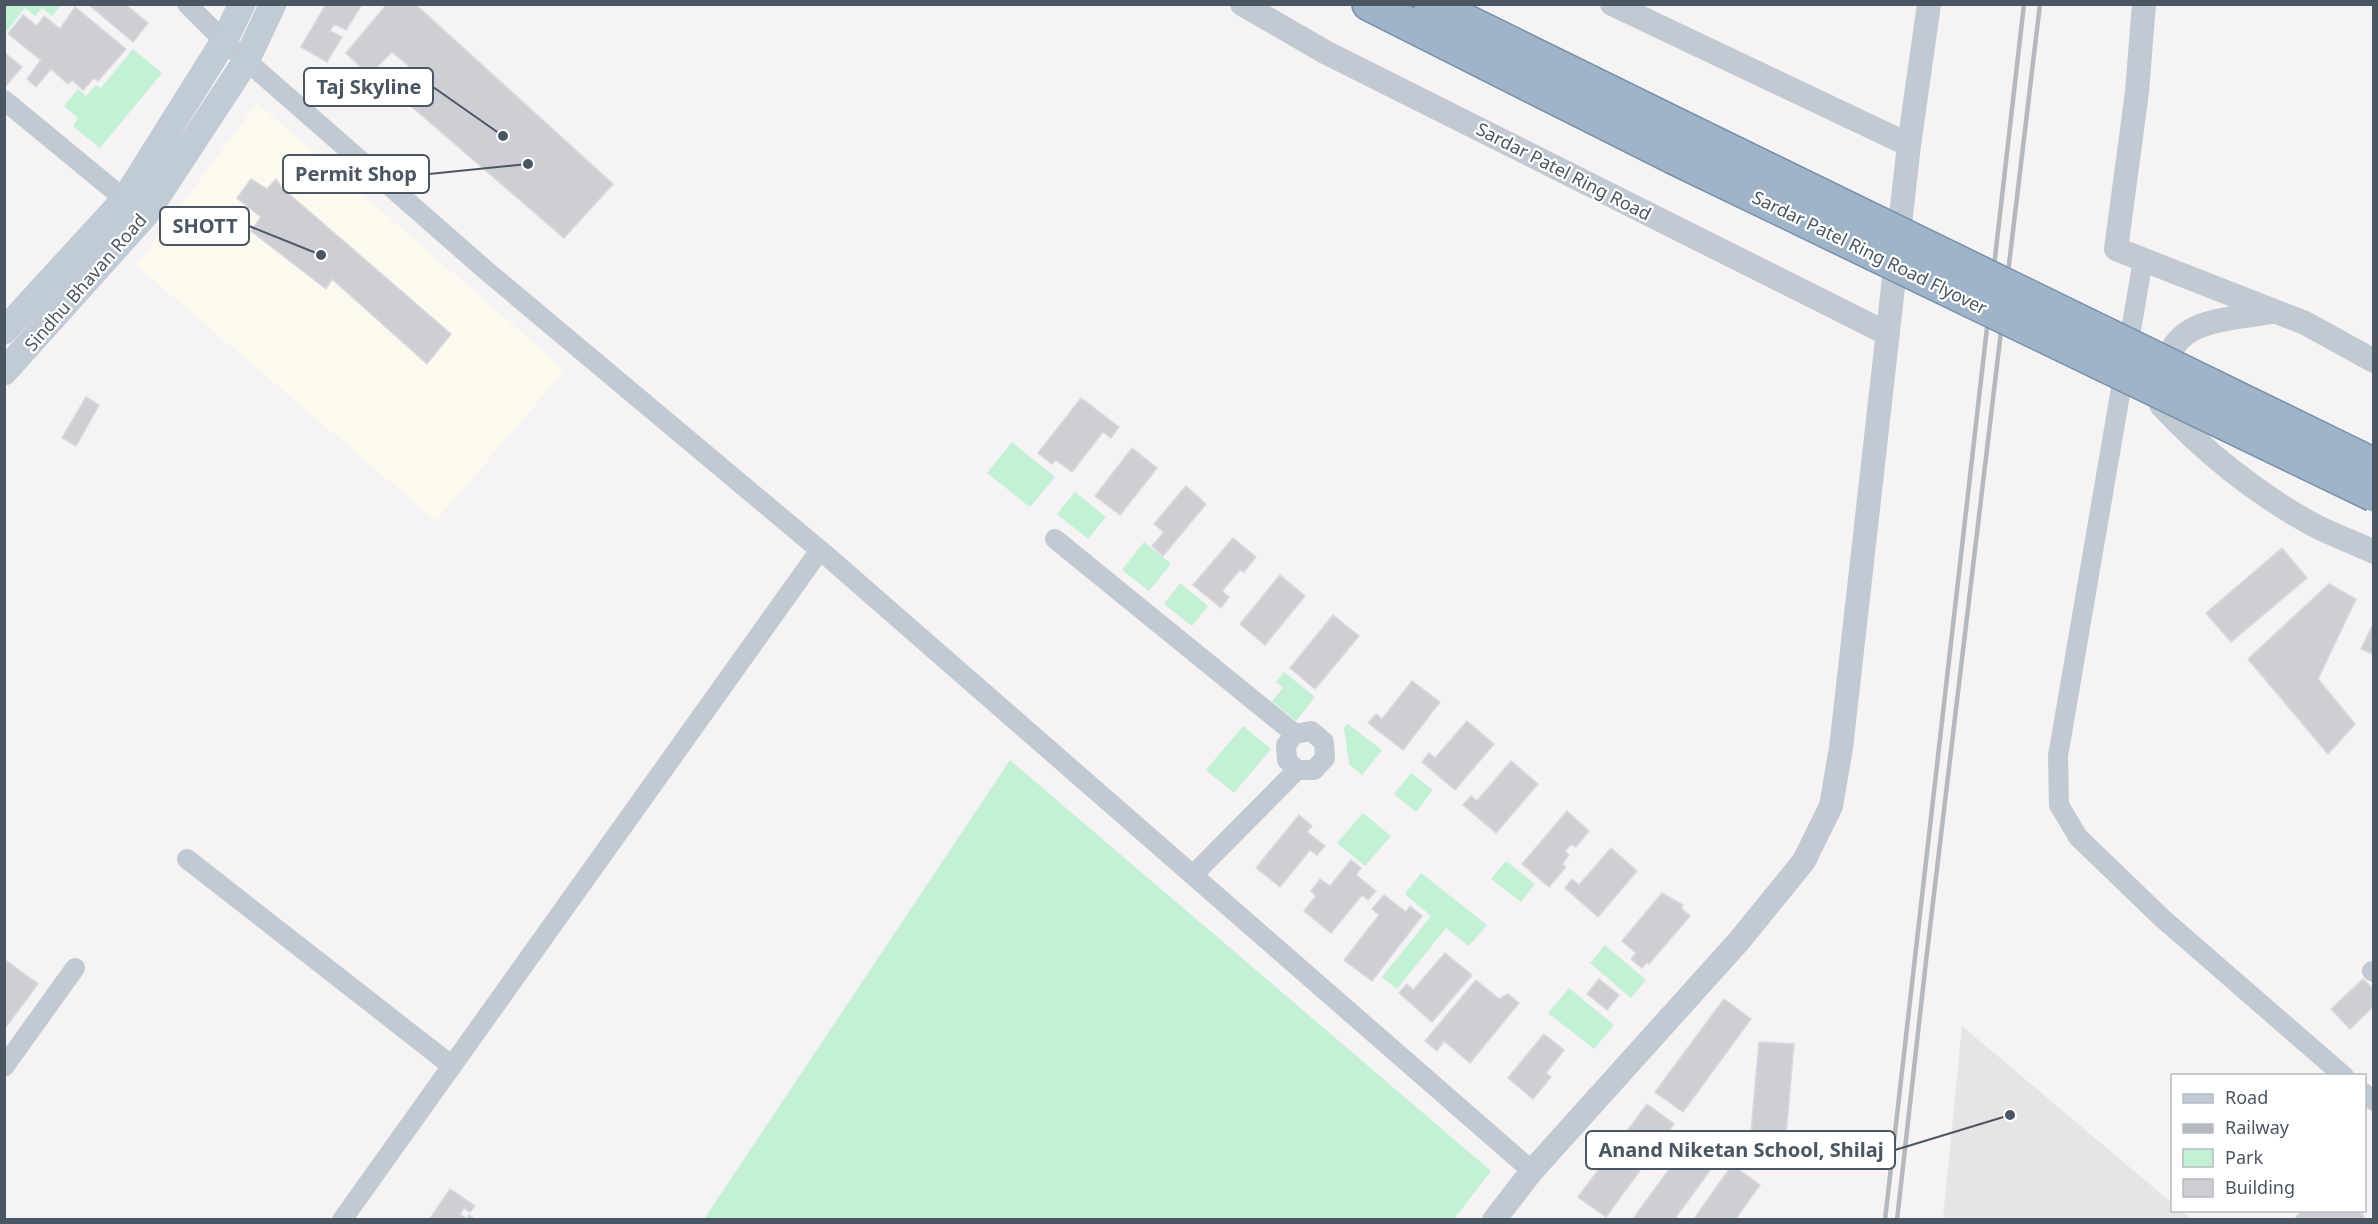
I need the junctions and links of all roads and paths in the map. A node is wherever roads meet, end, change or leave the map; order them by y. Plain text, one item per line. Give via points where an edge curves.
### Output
1 (187, 4) edge
2 (242, 4) edge
3 (273, 4) edge
4 (1242, 4) edge
5 (1369, 4) edge
6 (1431, 4) edge
7 (1612, 4) edge
8 (1929, 4) edge
9 (2144, 4) edge
10 (224, 41) junction
11 (246, 61) junction
12 (4, 100) edge
13 (1909, 146) junction
14 (135, 207) junction
15 (2143, 260) junction
16 (2274, 312) junction
17 (4, 331) edge
18 (1888, 334) junction
19 (2373, 361) edge
20 (4, 372) edge
21 (2373, 465) edge
22 (2373, 495) edge
23 (1055, 539) dead end
24 (820, 550) junction
25 (2373, 552) edge
26 (1295, 734) junction
27 (1297, 770) junction
28 (187, 859) dead end
29 (1193, 875) junction
30 (75, 968) dead end
31 (452, 1066) junction
32 (4, 1067) edge
33 (2342, 1074) edge
34 (1532, 1171) junction
35 (342, 1220) edge
36 (1494, 1220) edge

1 - 10 street
2 - 10 main road, Sindhu Bhavan Road
3 - 11 main road, Sindhu Bhavan Road
4 - 18 street, Sardar Patel Ring Road via 1325,52
5 - 22 highway, Sardar Patel Ring Road Flyover, bridge via 1673,157
6 - 21 highway, Sardar Patel Ring Road Flyover, bridge
7 - 13 street
8 - 13 street
9 - 15 street via 2116,249
10 - 11 street
10 - 14 main road, Sindhu Bhavan Road
11 - 14 main road, Sindhu Bhavan Road
11 - 24 street via 489,273
12 - 14 street
13 - 18 street
14 - 17 main road, Sindhu Bhavan Road
14 - 20 main road, Sindhu Bhavan Road
15 - 16 street
15 - 33 street via 2058,756 2059,805 2078,837 2154,910
16 - 19 street via 2305,323
16 - 25 street via 2201,323 2175,343 2161,374 2162,405 2182,428 2252,485 2310,523
18 - 34 street via 1831,806 1804,861
23 - 26 street
24 - 29 street
24 - 31 street
26 - 27 street via 1286,745 1287,760
26 - 27 street via 1311,731 1324,742 1325,758 1314,770
27 - 29 street
28 - 31 street
29 - 34 street
30 - 32 street
31 - 35 street
34 - 36 street

